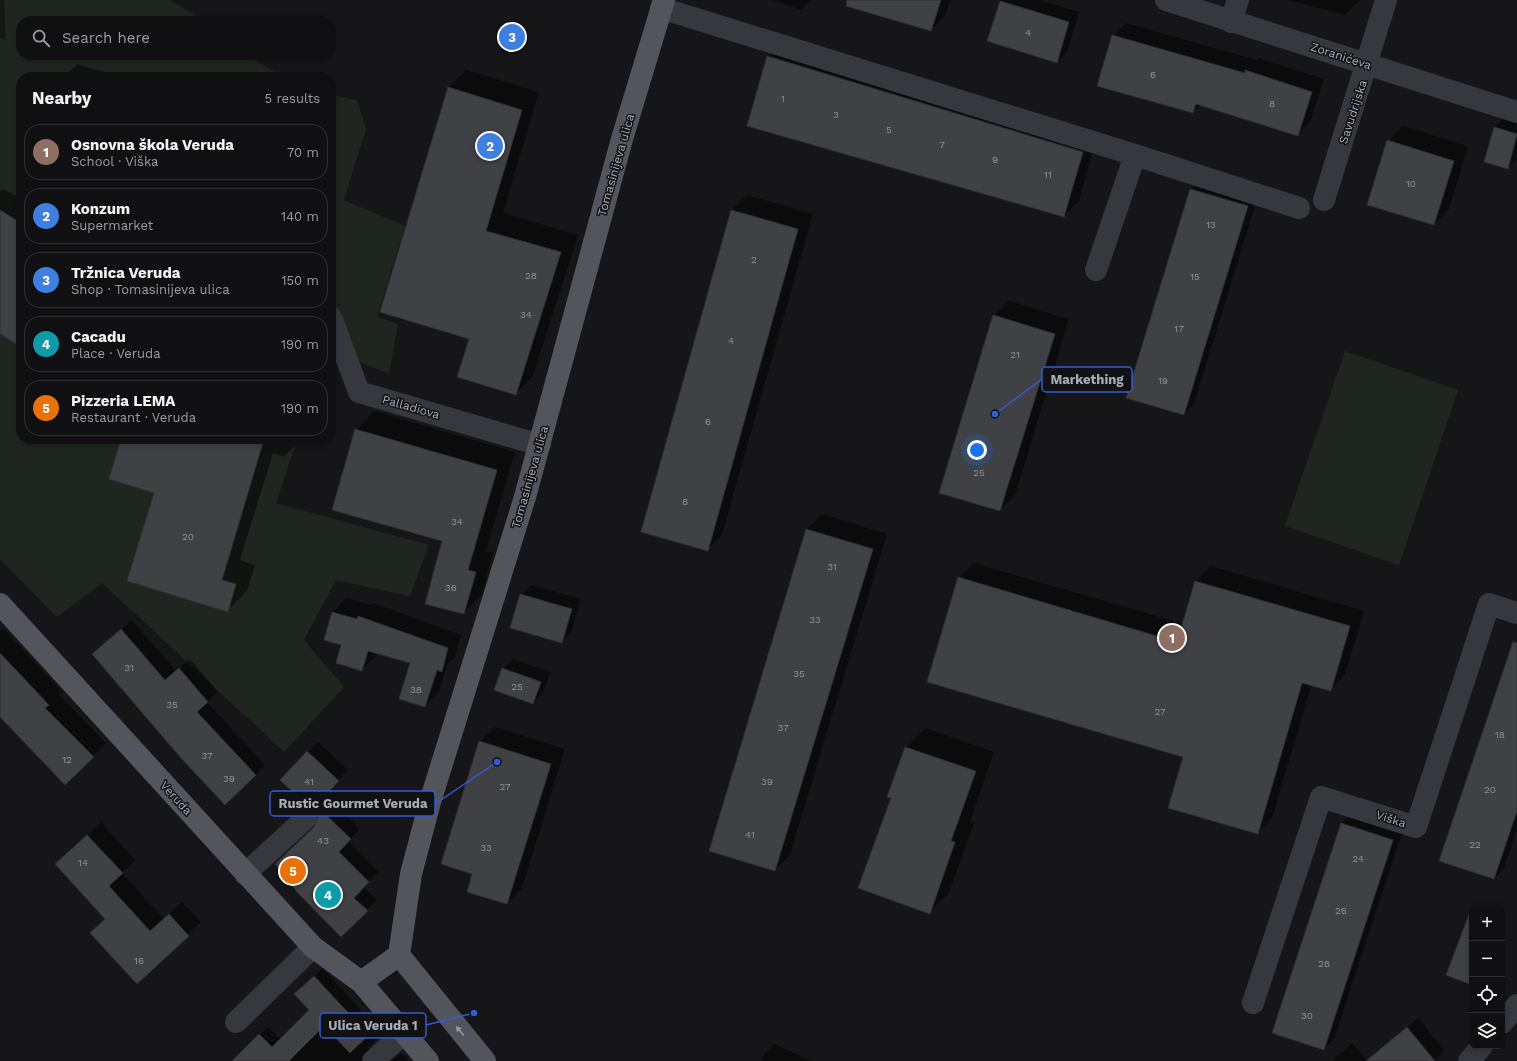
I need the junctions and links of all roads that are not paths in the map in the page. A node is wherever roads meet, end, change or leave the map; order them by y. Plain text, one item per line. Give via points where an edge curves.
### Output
1 (1166, 0) edge
2 (1238, 0) edge
3 (1386, 0) edge
4 (662, 4) edge
5 (1231, 22) junction
6 (1368, 65) junction
7 (1517, 112) edge
8 (1135, 155) junction
9 (1324, 200) dead end
10 (1299, 208) dead end
11 (1096, 270) dead end
12 (336, 330) edge
13 (540, 445) junction
14 (0, 604) edge
15 (1517, 613) edge
16 (306, 818) dead end
17 (245, 874) junction
18 (313, 947) junction
19 (399, 954) junction
20 (361, 982) junction
21 (1253, 1003) dead end
22 (1517, 1005) edge
23 (1505, 1019) edge
24 (236, 1022) dead end
25 (404, 1034) junction
26 (1479, 1049) edge
27 (373, 1061) edge
28 (428, 1061) edge
29 (485, 1061) edge
30 (1469, 1061) edge

1 - 5 street, Zoranićeva
2 - 5 street
3 - 6 street, Savudrijska
4 - 8 street
4 - 13 main road, Tomasinijeva ulica via 622,139
5 - 6 street, Zoranićeva
6 - 7 street, Zoranićeva
6 - 9 street, Savudrijska
8 - 10 street
8 - 11 street
12 - 13 street, Palladiova via 359,392
13 - 19 main road, Tomasinijeva ulica via 428,809 411,874
14 - 17 main road, Veruda
15 - 21 street, Viška via 1489,604 1416,827 1321,797
16 - 17 street
17 - 18 main road, Veruda
18 - 20 main road, Veruda
18 - 24 street
19 - 20 main road
29 -> 19 main road
20 - 25 main road, Veruda
22 - 23 street
25 - 27 street
25 - 28 main road, Veruda
26 - 30 street

